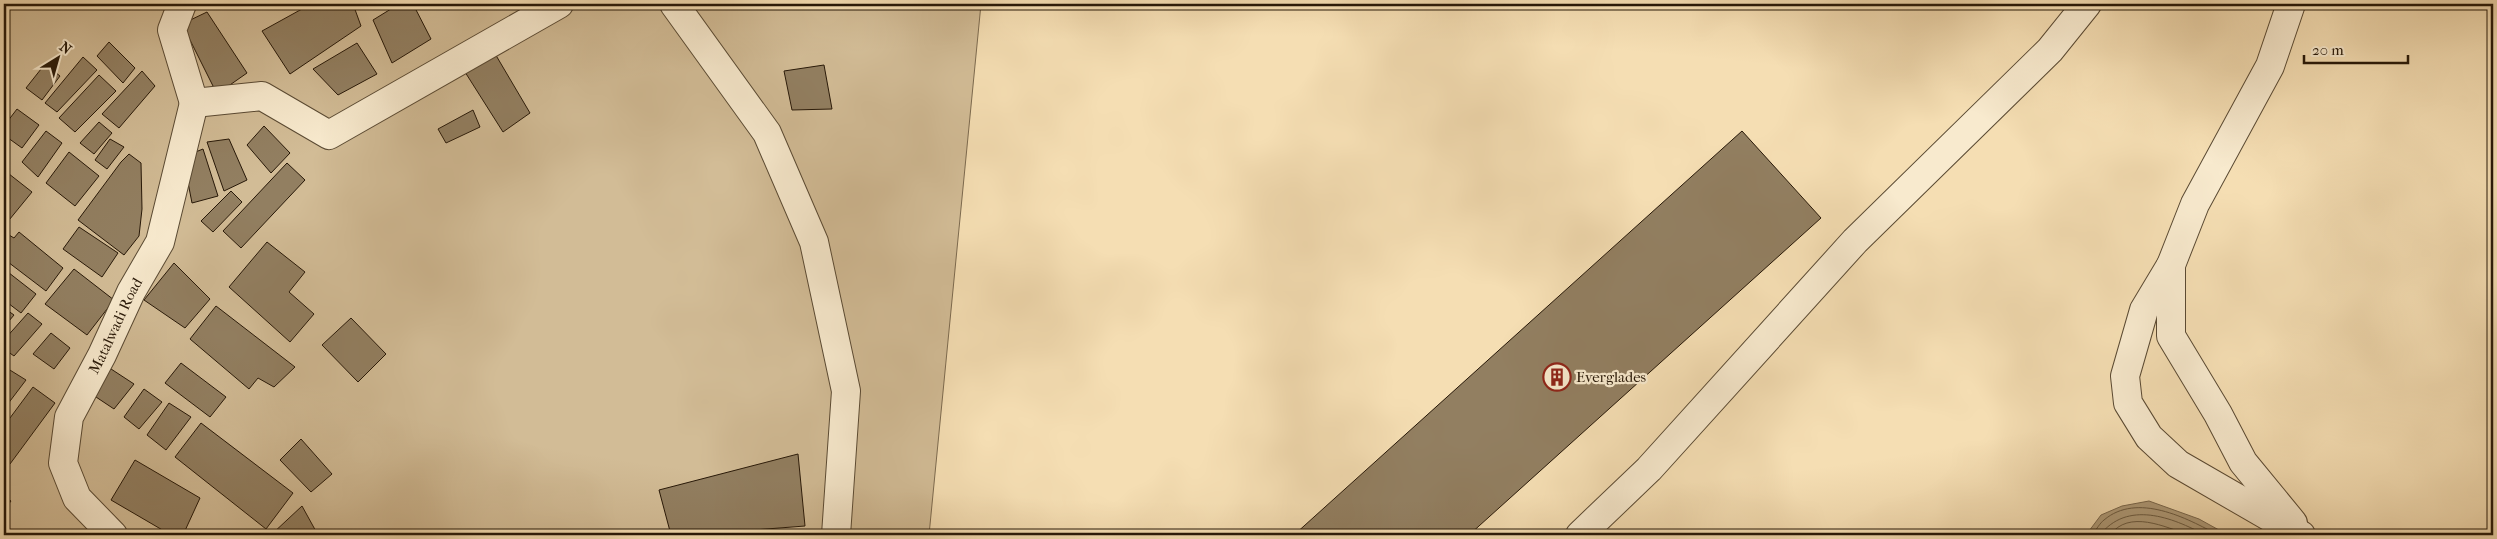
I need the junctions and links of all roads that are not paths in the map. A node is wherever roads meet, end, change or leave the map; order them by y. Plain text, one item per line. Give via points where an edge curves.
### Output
1 (182, 4) edge
2 (559, 4) edge
3 (674, 4) edge
4 (2086, 4) edge
5 (2291, 4) edge
6 (194, 103) junction
7 (2171, 265) junction
8 (113, 535) edge
9 (836, 535) edge
10 (1580, 535) edge
11 (2302, 535) edge

1 - 6 street via 172,30
2 - 6 street via 329,134 262,96
3 - 9 street via 766,133 814,242 846,392
4 - 10 street via 2050,50 1855,241 1649,469
5 - 7 street via 2270,66 2195,204
6 - 8 street, Matalwadi Road via 160,242 131,292 69,417 63,463 77,498
7 - 11 street via 2171,336 2243,462
7 - 11 street via 2144,310 2135,338 2125,376 2128,403 2149,437 2178,464

